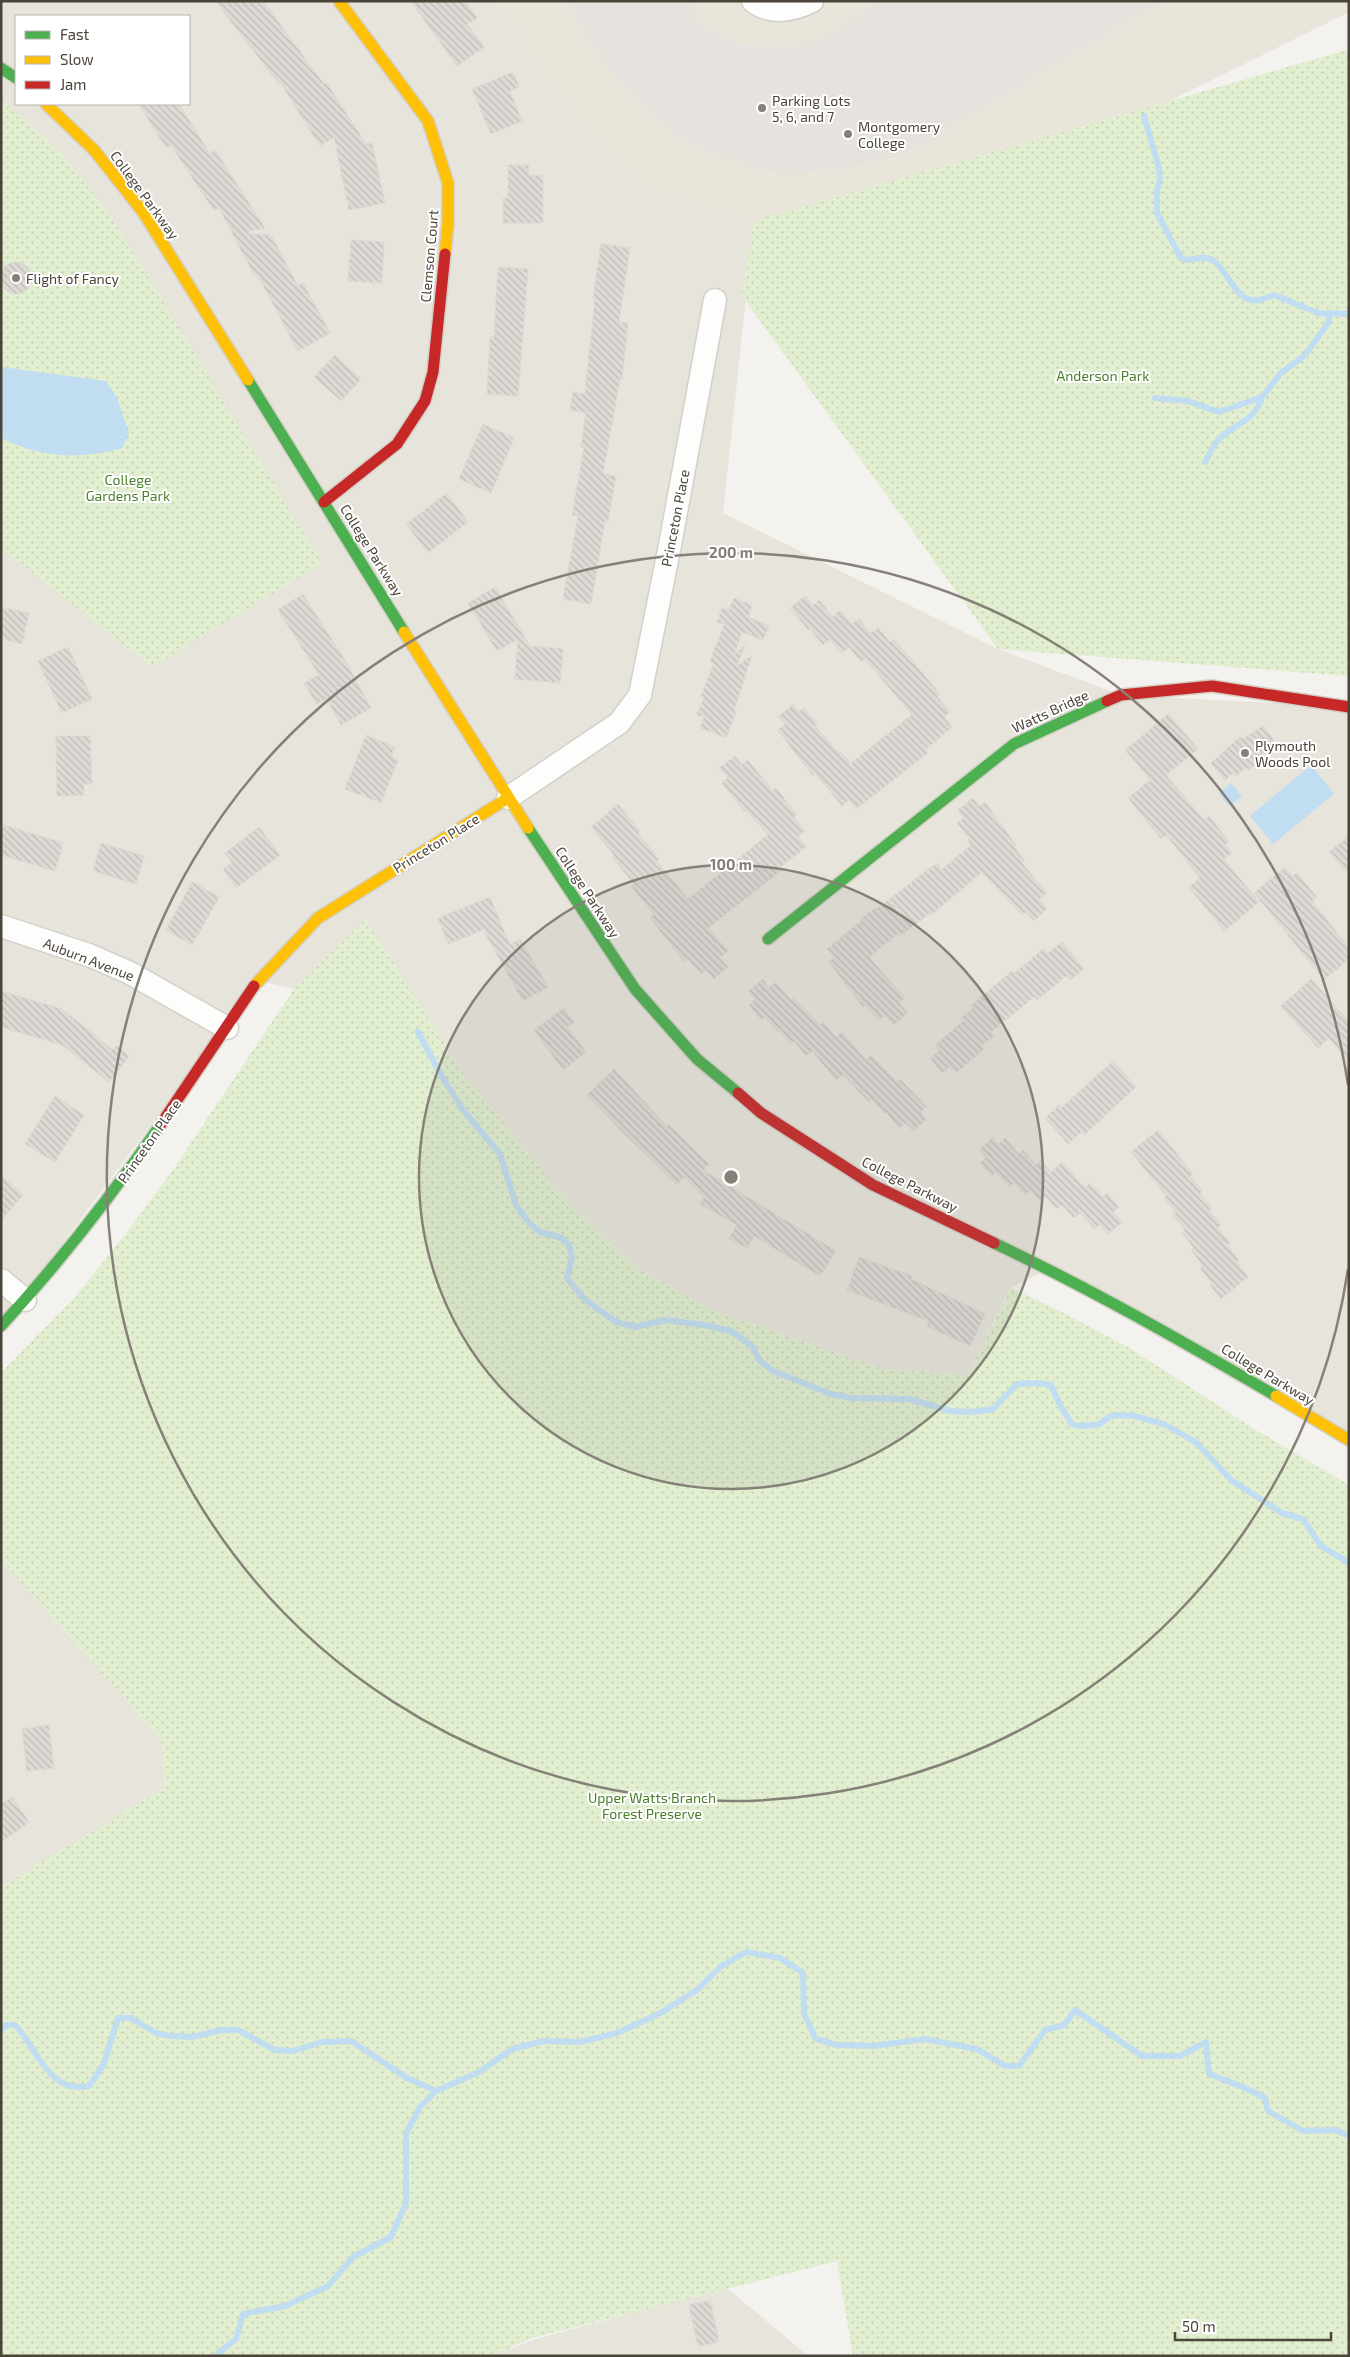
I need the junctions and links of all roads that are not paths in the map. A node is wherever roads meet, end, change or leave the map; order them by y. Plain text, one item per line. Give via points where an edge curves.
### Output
1 (339, 1) edge
2 (753, 1) edge
3 (812, 1) edge
4 (1, 68) edge
5 (15, 77) edge
6 (47, 105) edge
7 (715, 300) dead end
8 (324, 502) junction
9 (1349, 707) edge
10 (508, 798) junction
11 (1, 926) edge
12 (768, 939) dead end
13 (227, 1028) junction
14 (1, 1280) edge
15 (25, 1300) junction
16 (1, 1326) edge
17 (1349, 1440) edge

1 - 8 street, Clemson Court via 428,121 448,183 448,222 432,372 425,401 397,444
2 - 3 street via 762,8 782,11
4 - 5 street
6 - 8 street, College Parkway via 94,150 143,212
7 - 10 street, Princeton Place via 640,695 619,723
8 - 10 street, College Parkway
9 - 12 street, Watts Bridge via 1212,686 1121,695 1014,744
10 - 13 street, Princeton Place via 318,918 258,981
10 - 17 street, College Parkway via 634,990 697,1059 761,1113 873,1185 1049,1269 1195,1348
11 - 13 street, Auburn Avenue via 130,972
13 - 15 street, Princeton Place via 130,1170
14 - 15 street
15 - 16 street, Princeton Place

